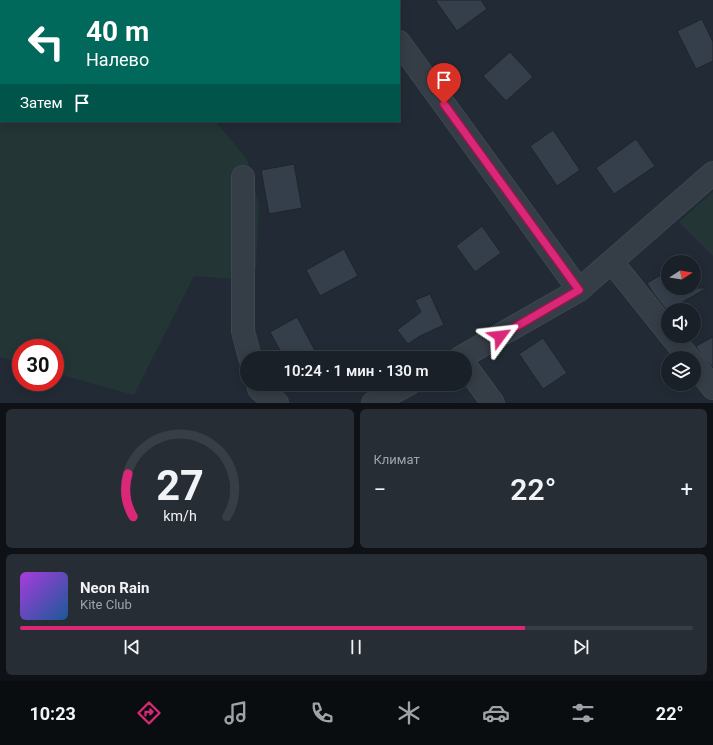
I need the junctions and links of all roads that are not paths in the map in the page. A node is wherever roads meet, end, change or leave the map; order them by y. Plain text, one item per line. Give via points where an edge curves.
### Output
1 (400, 43) edge
2 (713, 173) edge
3 (243, 177) dead end
4 (612, 262) junction
5 (579, 290) junction
6 (661, 323) edge
7 (677, 343) edge
8 (248, 351) edge
9 (472, 351) edge
10 (683, 351) edge
11 (701, 373) edge
12 (472, 374) edge
13 (713, 388) edge
14 (262, 391) edge
15 (396, 391) edge
16 (277, 403) edge
17 (373, 403) edge
18 (493, 403) edge

1 - 5 street
2 - 4 street
3 - 8 street via 243,331
4 - 5 street
4 - 6 street
5 - 9 street
7 - 10 street
11 - 13 street
12 - 18 street
14 - 16 street
15 - 17 street

